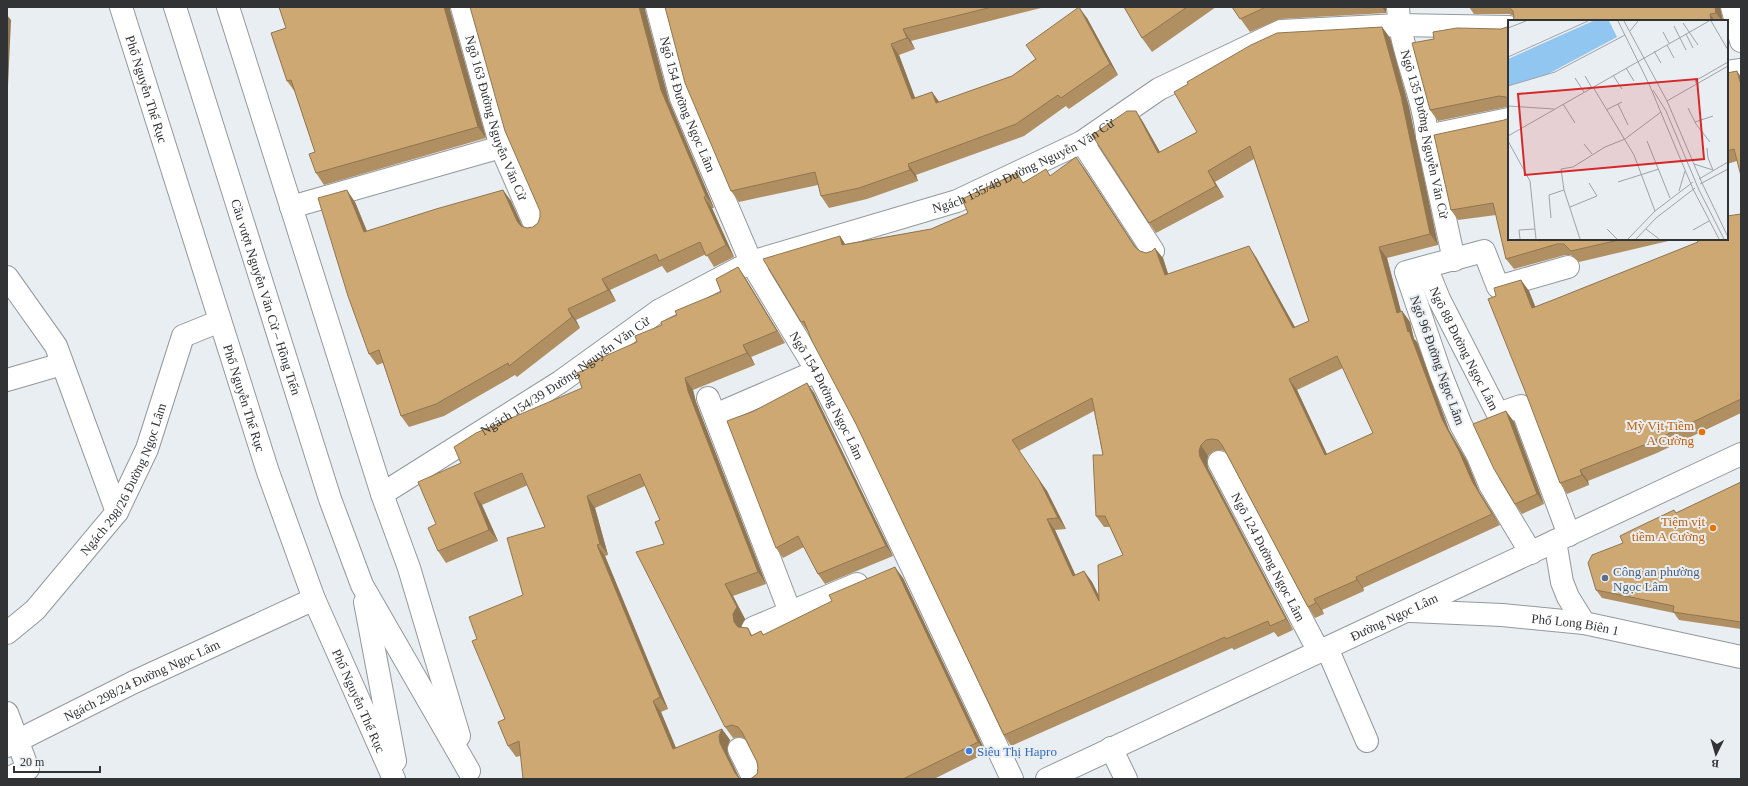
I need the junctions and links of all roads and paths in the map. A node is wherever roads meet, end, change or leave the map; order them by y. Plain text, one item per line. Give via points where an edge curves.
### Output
1 (121, 7) edge
2 (175, 7) edge
3 (228, 7) edge
4 (462, 7) edge
5 (657, 7) edge
6 (1732, 7) edge
7 (1399, 16) edge
8 (1508, 27) edge
9 (1741, 41) edge
10 (1741, 70) edge
11 (1728, 72) edge
12 (1508, 119) edge
13 (1427, 136) junction
14 (1082, 142) junction
15 (501, 147) junction
16 (291, 207) junction
17 (536, 227) edge
18 (1153, 251) edge
19 (1454, 260) junction
20 (751, 262) junction
21 (1426, 267) junction
22 (1568, 267) dead end
23 (7, 277) edge
24 (220, 321) junction
25 (62, 364) junction
26 (817, 371) junction
27 (7, 380) edge
28 (1741, 454) edge
29 (1219, 462) dead end
30 (382, 494) junction
31 (117, 512) junction
32 (1562, 538) junction
33 (1531, 553) junction
34 (910, 562) junction
35 (362, 585) junction
36 (314, 599) junction
37 (1408, 610) junction
38 (790, 612) junction
39 (1584, 622) junction
40 (753, 628) dead end
41 (7, 633) edge
42 (1323, 650) junction
43 (1741, 657) edge
44 (7, 713) edge
45 (1367, 740) dead end
46 (12, 744) edge
47 (1111, 748) junction
48 (739, 749) dead end
49 (470, 775) edge
50 (7, 779) edge
51 (394, 779) edge
52 (399, 779) edge
53 (754, 779) edge
54 (1012, 779) edge
55 (1047, 779) edge
56 (1126, 779) edge

1 - 24 street, Phố Nguyễn Thế Rục
2 - 35 street, Cầu vượt Nguyễn Văn Cừ – Hồng Tiến via 330,500
3 - 16 street
4 - 15 street, Ngõ 163 Đường Nguyễn Văn Cừ
5 - 20 street, Ngõ 154 Đường Ngọc Lâm via 681,98
6 - 9 street
7 - 8 street, Ngách 135/48 Đường Nguyễn Văn Cừ
7 - 13 street, Ngõ 135 Đường Nguyễn Văn Cừ via 1426,115
7 - 14 street, Ngách 135/48 Đường Nguyễn Văn Cừ via 1281,31 1159,89
10 - 11 street
12 - 13 street
13 - 19 street, Ngõ 135 Đường Nguyễn Văn Cừ
14 - 18 street
14 - 20 street, Ngách 135/48 Đường Nguyễn Văn Cừ via 957,201
15 - 16 street
15 - 17 street, Ngõ 163 Đường Nguyễn Văn Cừ
16 - 30 street
19 - 21 street, Ngõ 96 Đường Ngọc Lâm
19 - 22 street, Ngõ 96 Đường Ngọc Lâm via 1484,251 1498,287
20 - 26 street, Ngõ 154 Đường Ngọc Lâm
20 - 30 street, Ngách 154/39 Đường Nguyễn Văn Cừ via 660,310 560,382
21 - 32 street, Ngõ 88 Đường Ngọc Lâm via 1439,299 1498,414 1521,406
21 - 33 street, Ngõ 96 Đường Ngọc Lâm via 1406,272 1441,375 1461,425 1490,485
23 - 25 street via 56,346
24 - 31 street, Ngách 298/26 Đường Ngọc Lâm via 183,336 147,449
24 - 36 street, Phố Nguyễn Thế Rục via 268,472
25 - 27 street
25 - 31 street
26 - 34 street, Ngõ 154 Đường Ngọc Lâm
26 - 38 street via 711,407
28 - 32 street, Đường Ngọc Lâm
29 - 42 street, Ngõ 124 Đường Ngọc Lâm
30 - 49 street via 409,568
31 - 41 street, Ngách 298/26 Đường Ngọc Lâm via 35,610
32 - 33 street, Đường Ngọc Lâm
32 - 39 street via 1562,582
33 - 37 street, Đường Ngọc Lâm
34 - 38 street
34 - 54 street, Ngõ 154 Đường Ngọc Lâm
35 - 49 street
35 - 52 street
36 - 46 street, Ngách 298/24 Đường Ngọc Lâm via 134,682
36 - 51 street, Phố Nguyễn Thế Rục
37 - 39 street, Phố Long Biên 1
37 - 42 street, Đường Ngọc Lâm
38 - 40 street
39 - 43 street, Phố Long Biên 1
42 - 45 street, Ngõ 124 Đường Ngọc Lâm
42 - 47 street, Đường Ngọc Lâm
44 - 46 street
46 - 50 street via 28,769
47 - 55 street, Đường Ngọc Lâm
47 - 56 street
48 - 53 street

